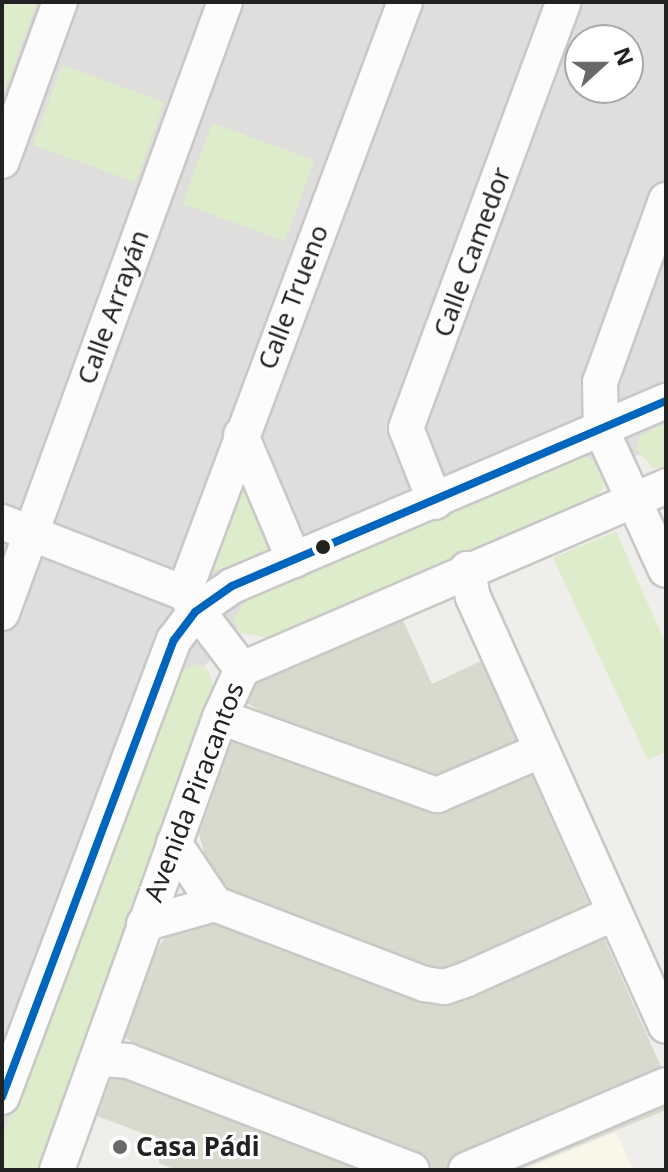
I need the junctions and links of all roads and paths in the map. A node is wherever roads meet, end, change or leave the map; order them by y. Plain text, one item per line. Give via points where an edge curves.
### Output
1 (60, 2) edge
2 (225, 2) edge
3 (405, 2) edge
4 (564, 2) edge
5 (2, 161) edge
6 (666, 200) edge
7 (666, 401) edge
8 (601, 429) junction
9 (241, 435) junction
10 (651, 493) edge
11 (435, 502) junction
12 (17, 527) edge
13 (294, 560) junction
14 (467, 569) junction
15 (666, 570) edge
16 (189, 602) junction
17 (2, 613) edge
18 (242, 669) junction
19 (220, 717) junction
20 (542, 750) junction
21 (174, 843) junction
22 (215, 904) junction
23 (615, 913) junction
24 (144, 924) junction
25 (666, 1026) edge
26 (101, 1059) junction
27 (666, 1085) edge
28 (2, 1097) edge
29 (57, 1170) edge
30 (412, 1170) edge
31 (466, 1170) edge

1 - 5 street
2 - 12 street, Calle Arrayán
3 - 9 street, Calle Trueno
4 - 11 street, Calle Camedor via 406,428
6 - 8 street via 600,382
7 - 8 street
8 - 10 street
8 - 11 street
9 - 13 street
9 - 16 street, Calle Trueno
10 - 14 street, Avenida Piracantos
10 - 15 street
11 - 13 street
12 - 16 street
12 - 17 street, Calle Arrayán
13 - 16 street
14 - 18 street, Avenida Piracantos
14 - 20 street via 473,597
16 - 18 street
16 - 28 street
18 - 19 street, Avenida Piracantos
19 - 20 street via 437,795
19 - 21 street, Avenida Piracantos
20 - 23 street
21 - 22 street
21 - 24 street, Avenida Piracantos
22 - 23 street via 444,987
22 - 24 street
23 - 25 street
24 - 26 street, Avenida Piracantos
26 - 29 street, Avenida Piracantos
26 - 30 street via 128,1061
27 - 31 street

